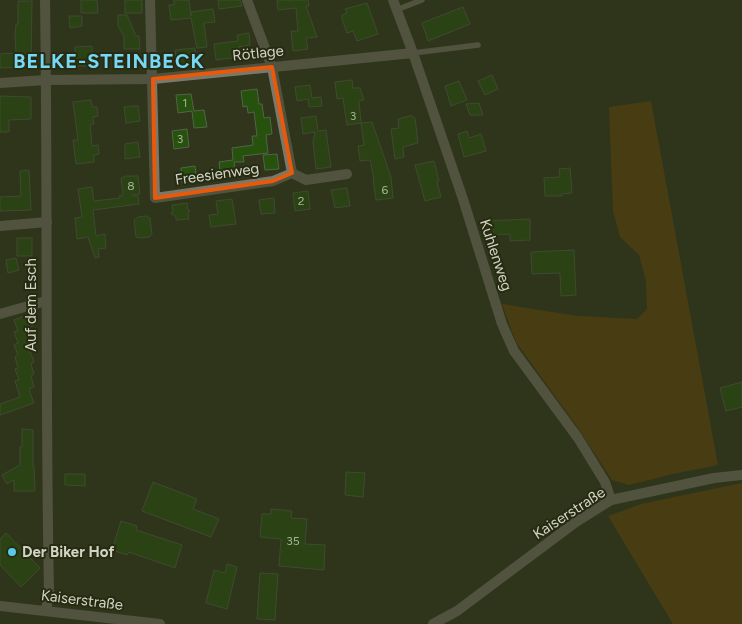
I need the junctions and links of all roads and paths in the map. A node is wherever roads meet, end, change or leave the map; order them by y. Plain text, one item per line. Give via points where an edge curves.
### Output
1 (45, 0) edge
2 (150, 0) edge
3 (247, 0) edge
4 (393, 0) edge
5 (422, 0) edge
6 (396, 10) junction
7 (478, 45) dead end
8 (413, 53) junction
9 (272, 67) junction
10 (153, 79) junction
11 (46, 80) junction
12 (0, 83) edge
13 (292, 173) junction
14 (347, 174) dead end
15 (47, 222) junction
16 (0, 226) edge
17 (46, 301) junction
18 (0, 314) edge
19 (742, 475) edge
20 (611, 500) junction
21 (0, 606) edge
22 (46, 611) junction
23 (160, 624) edge
24 (433, 624) edge

1 - 11 street, Auf dem Esch
2 - 10 street
3 - 9 street
4 - 6 street, Kuhlenweg
5 - 6 lane
6 - 8 street, Kuhlenweg
7 - 8 lane
8 - 9 street, Rötlage
8 - 20 street, Kuhlenweg via 502,324 514,351 582,446
9 - 10 street, Rötlage
9 - 13 street
10 - 11 street, Rötlage
10 - 13 street, Freesienweg via 156,198 273,181
11 - 12 street, Rötlage
11 - 15 street, Auf dem Esch
13 - 14 street via 306,180
15 - 16 street
15 - 17 street, Auf dem Esch
17 - 18 street
17 - 22 street, Auf dem Esch
19 - 20 street, Kaiserstraße
20 - 24 street, Kaiserstraße via 576,522 457,611
21 - 22 street, Kaiserstraße
22 - 23 street, Kaiserstraße

